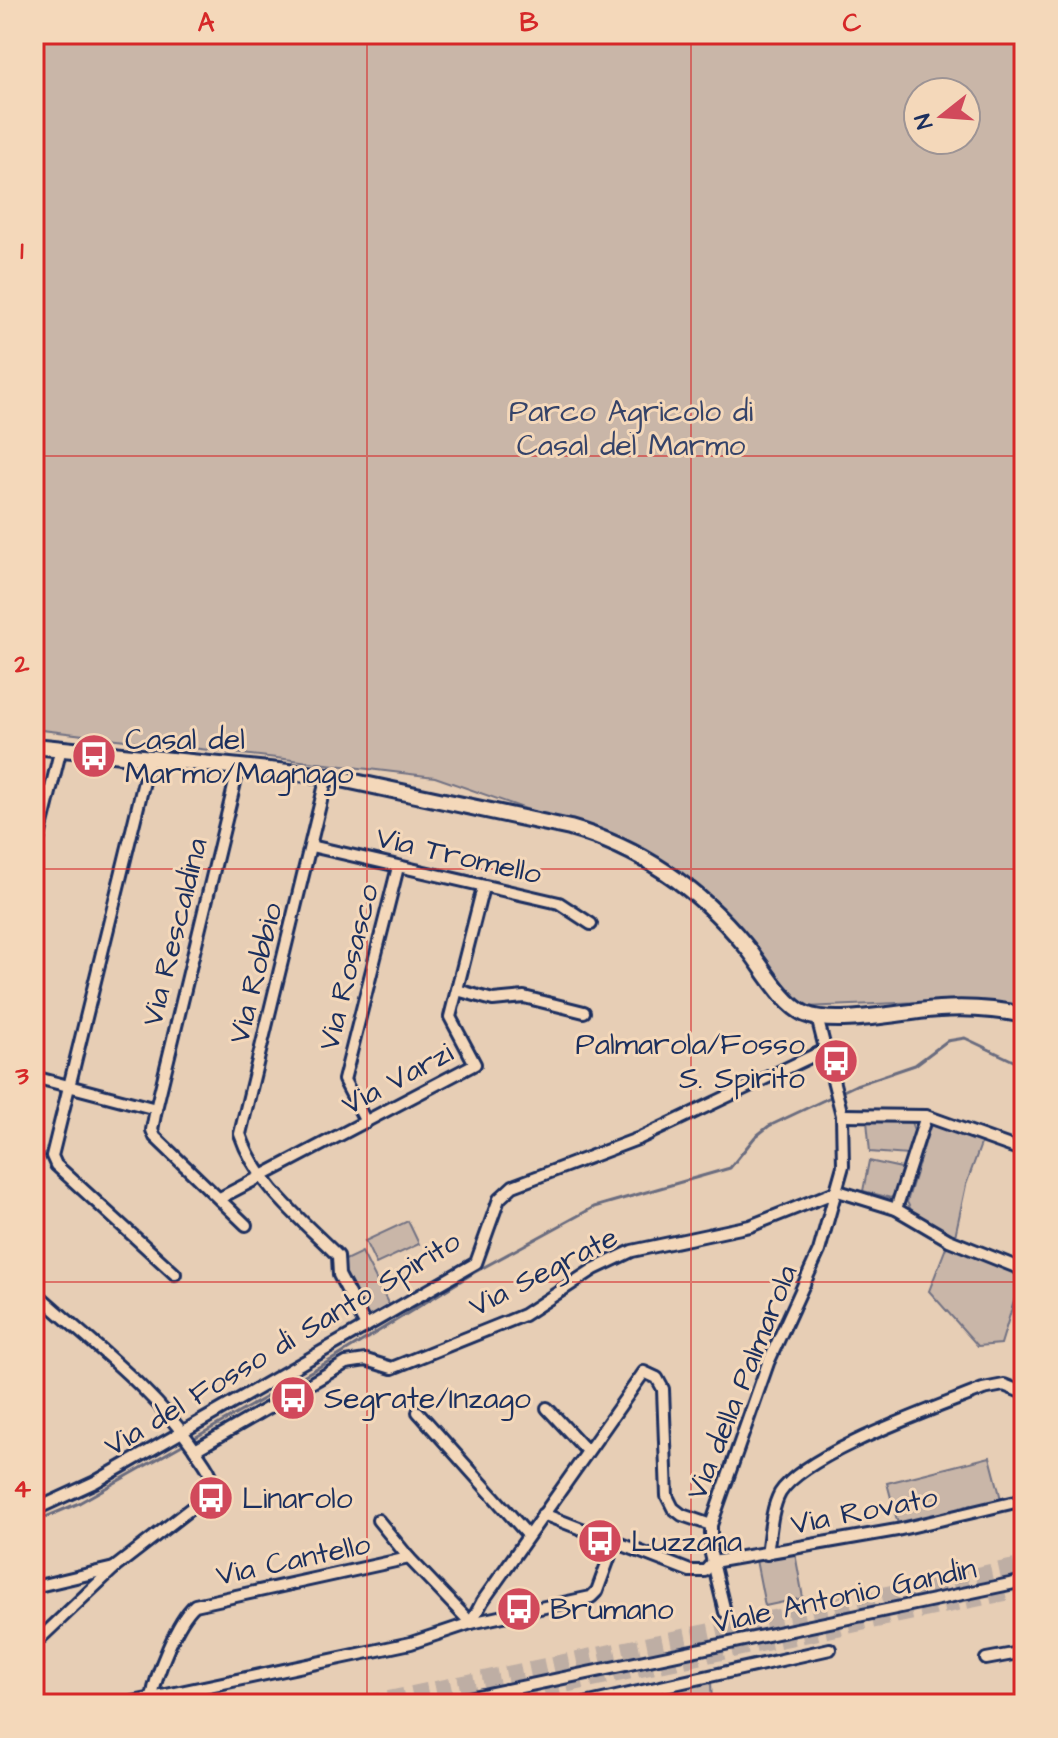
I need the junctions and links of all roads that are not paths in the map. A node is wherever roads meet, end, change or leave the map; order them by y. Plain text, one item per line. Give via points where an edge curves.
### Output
1 (34, 746) edge
2 (61, 748) junction
3 (150, 757) junction
4 (239, 766) junction
5 (327, 776) junction
6 (311, 846) junction
7 (34, 857) edge
8 (398, 867) junction
9 (483, 887) junction
10 (591, 924) dead end
11 (457, 990) junction
12 (584, 1012) dead end
13 (1024, 1015) edge
14 (817, 1017) junction
15 (825, 1050) junction
16 (34, 1077) edge
17 (64, 1084) junction
18 (156, 1109) junction
19 (842, 1115) junction
20 (926, 1116) junction
21 (366, 1122) junction
22 (1024, 1151) edge
23 (261, 1177) junction
24 (838, 1191) junction
25 (220, 1198) junction
26 (896, 1209) junction
27 (246, 1225) dead end
28 (1024, 1270) edge
29 (175, 1274) dead end
30 (34, 1291) edge
31 (366, 1326) junction
32 (1024, 1393) edge
33 (547, 1408) dead end
34 (418, 1412) dead end
35 (183, 1432) junction
36 (195, 1450) junction
37 (587, 1451) junction
38 (1024, 1500) edge
39 (34, 1510) edge
40 (543, 1514) junction
41 (378, 1520) dead end
42 (711, 1525) junction
43 (528, 1535) junction
44 (615, 1542) junction
45 (767, 1554) junction
46 (409, 1558) junction
47 (713, 1562) junction
48 (114, 1568) junction
49 (1024, 1581) edge
50 (34, 1587) edge
51 (725, 1612) dead end
52 (471, 1623) junction
53 (34, 1644) edge
54 (830, 1649) dead end
55 (1024, 1652) edge
56 (986, 1659) dead end
57 (506, 1690) junction
58 (152, 1698) junction
59 (124, 1704) edge
60 (440, 1704) edge
61 (509, 1704) edge
62 (585, 1704) edge

1 - 2 main road
2 - 3 main road
2 - 7 street
3 - 4 main road
3 - 17 street via 73,1072
4 - 5 main road
4 - 18 street, Via Rescaldina
5 - 6 street, Via Robbio
5 - 14 main road via 570,828 615,843 697,894 792,1004
6 - 8 street, Via Tromello
6 - 23 street, Via Robbio via 240,1134
8 - 9 street, Via Tromello
8 - 21 street, Via Rosasco via 344,1080
9 - 10 street, Via Tromello via 559,903
9 - 11 street, Via Varzi
11 - 12 street via 493,1000 524,997
11 - 21 street, Via Varzi via 450,1017 475,1064
13 - 14 main road via 964,1008
14 - 15 street, Via della Palmarola
15 - 19 street, Via della Palmarola
15 - 31 street, Via del Fosso di Santo Spirito via 632,1141 508,1189 499,1199 477,1262
16 - 17 street
17 - 18 street
17 - 29 street via 67,1099 53,1161
18 - 25 street via 154,1136
19 - 20 street
19 - 24 street, Via della Palmarola
20 - 22 street
20 - 26 street
21 - 23 street, Via Varzi
23 - 25 street, Via Varzi
23 - 31 street, Via Robbio via 338,1256 339,1275
24 - 26 street
24 - 36 street, Via Segrate via 750,1226 632,1251 524,1315 392,1368 366,1360 346,1363
24 - 42 street, Via della Palmarola via 814,1264 768,1363
25 - 27 street
26 - 28 street via 949,1240
30 - 35 street via 132,1378
31 - 35 street, Via del Fosso di Santo Spirito
32 - 45 street via 1004,1385 990,1387 813,1464 780,1494
33 - 37 street
34 - 43 street
35 - 36 street
35 - 39 street, Via del Fosso di Santo Spirito
36 - 48 street via 211,1477 208,1495
37 - 40 street, Via della Palmarola
37 - 42 street, Via della Palmarola via 639,1375 655,1376 663,1393 670,1505
38 - 45 street, Via Rovato
40 - 43 street, Via della Palmarola
40 - 44 street, Via Rovato
41 - 46 street
42 - 47 street
43 - 52 street, Via della Palmarola
44 - 47 street, Via Rovato via 693,1572 706,1570
44 - 52 street via 593,1596
45 - 47 street, Via Rovato
46 - 52 street
46 - 58 street, Via Cantello via 195,1605 159,1669
47 - 51 street
48 - 50 street
48 - 53 street
49 - 57 street, Viale Antonio Gandin
52 - 58 street via 411,1643
54 - 62 street
55 - 56 street
57 - 60 street, Viale Antonio Gandin
57 - 61 street
58 - 59 street

